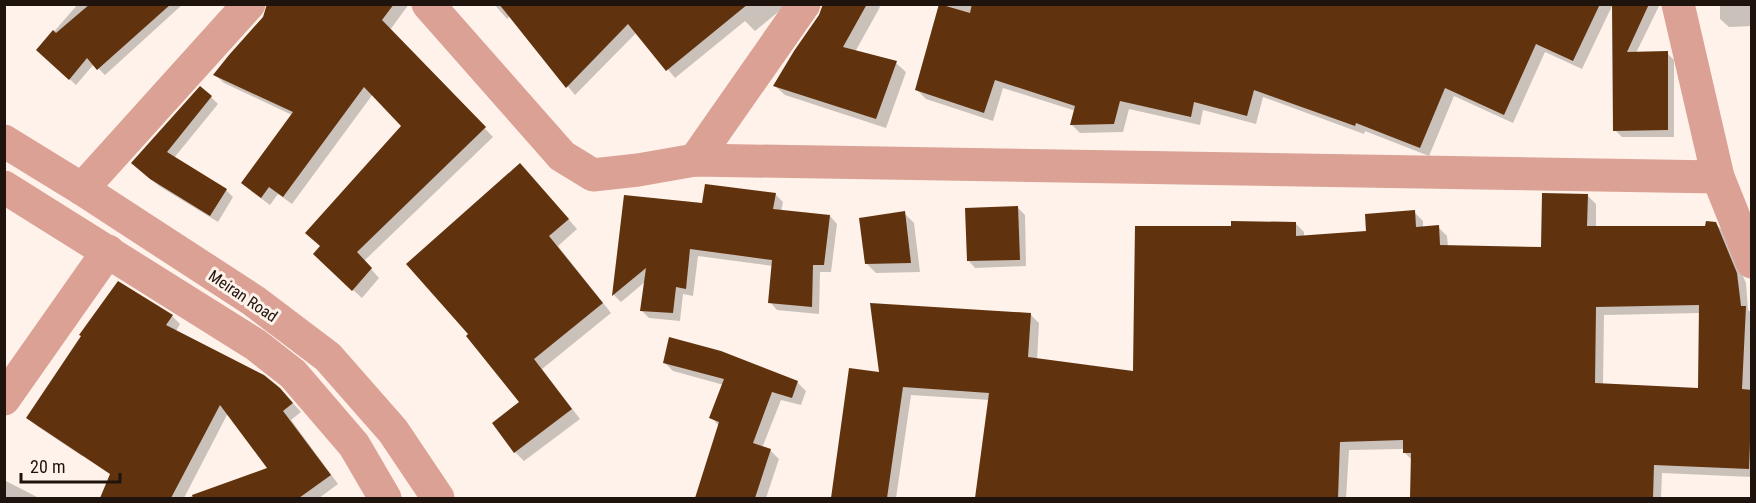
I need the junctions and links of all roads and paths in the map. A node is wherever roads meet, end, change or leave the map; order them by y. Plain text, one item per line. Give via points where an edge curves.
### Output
1 (249, 4) edge
2 (428, 4) edge
3 (804, 4) edge
4 (1678, 4) edge
5 (4, 141) edge
6 (695, 160) junction
7 (1718, 177) junction
8 (4, 187) edge
9 (82, 189) junction
10 (108, 251) junction
11 (1752, 262) edge
12 (4, 399) edge
13 (385, 498) edge
14 (438, 498) edge

1 - 9 street
2 - 6 street via 562,156 592,175
3 - 6 street
4 - 7 street
5 - 9 street, Meiran Road
6 - 7 street
7 - 11 street
8 - 10 street, Meiran Road
9 - 14 street, Meiran Road via 254,301 328,357 393,431
10 - 12 street
10 - 13 street, Meiran Road via 256,345 293,374 354,445

